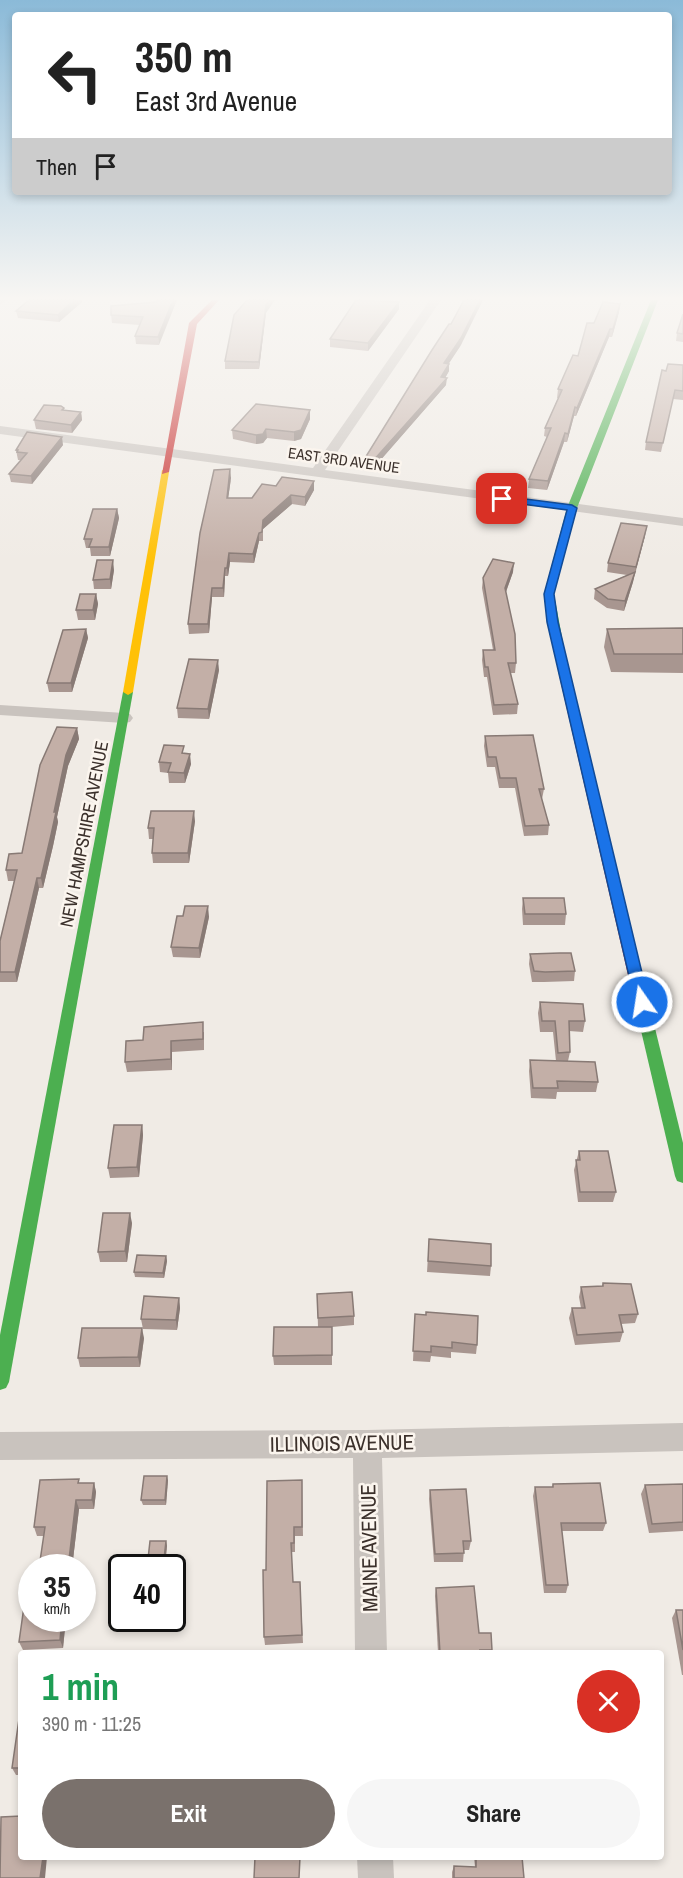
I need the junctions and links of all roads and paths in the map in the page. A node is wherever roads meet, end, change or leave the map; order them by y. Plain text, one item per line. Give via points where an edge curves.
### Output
1 (181, 388) edge
2 (375, 388) edge
3 (620, 388) edge
4 (0, 430) edge
5 (168, 453) junction
6 (316, 473) junction
7 (572, 508) junction
8 (683, 522) edge
9 (0, 710) edge
10 (124, 718) junction
11 (683, 1176) edge
12 (0, 1382) edge
13 (683, 1437) edge
14 (367, 1444) junction
15 (0, 1446) edge
16 (371, 1650) edge
17 (375, 1860) edge
18 (376, 1878) edge

1 - 5 street, NEW HAMPSHIRE AVENUE
2 - 6 street
3 - 7 street
4 - 5 street, EAST 3RD AVENUE
5 - 6 street, EAST 3RD AVENUE
5 - 10 street, NEW HAMPSHIRE AVENUE
6 - 7 street, EAST 3RD AVENUE
7 - 8 street, EAST 3RD AVENUE
7 - 11 street via 549,594 553,622
9 - 10 street
10 - 12 street, NEW HAMPSHIRE AVENUE
13 - 14 street, ILLINOIS AVENUE
14 - 15 street, ILLINOIS AVENUE
14 - 16 street, MAINE AVENUE
17 - 18 street

